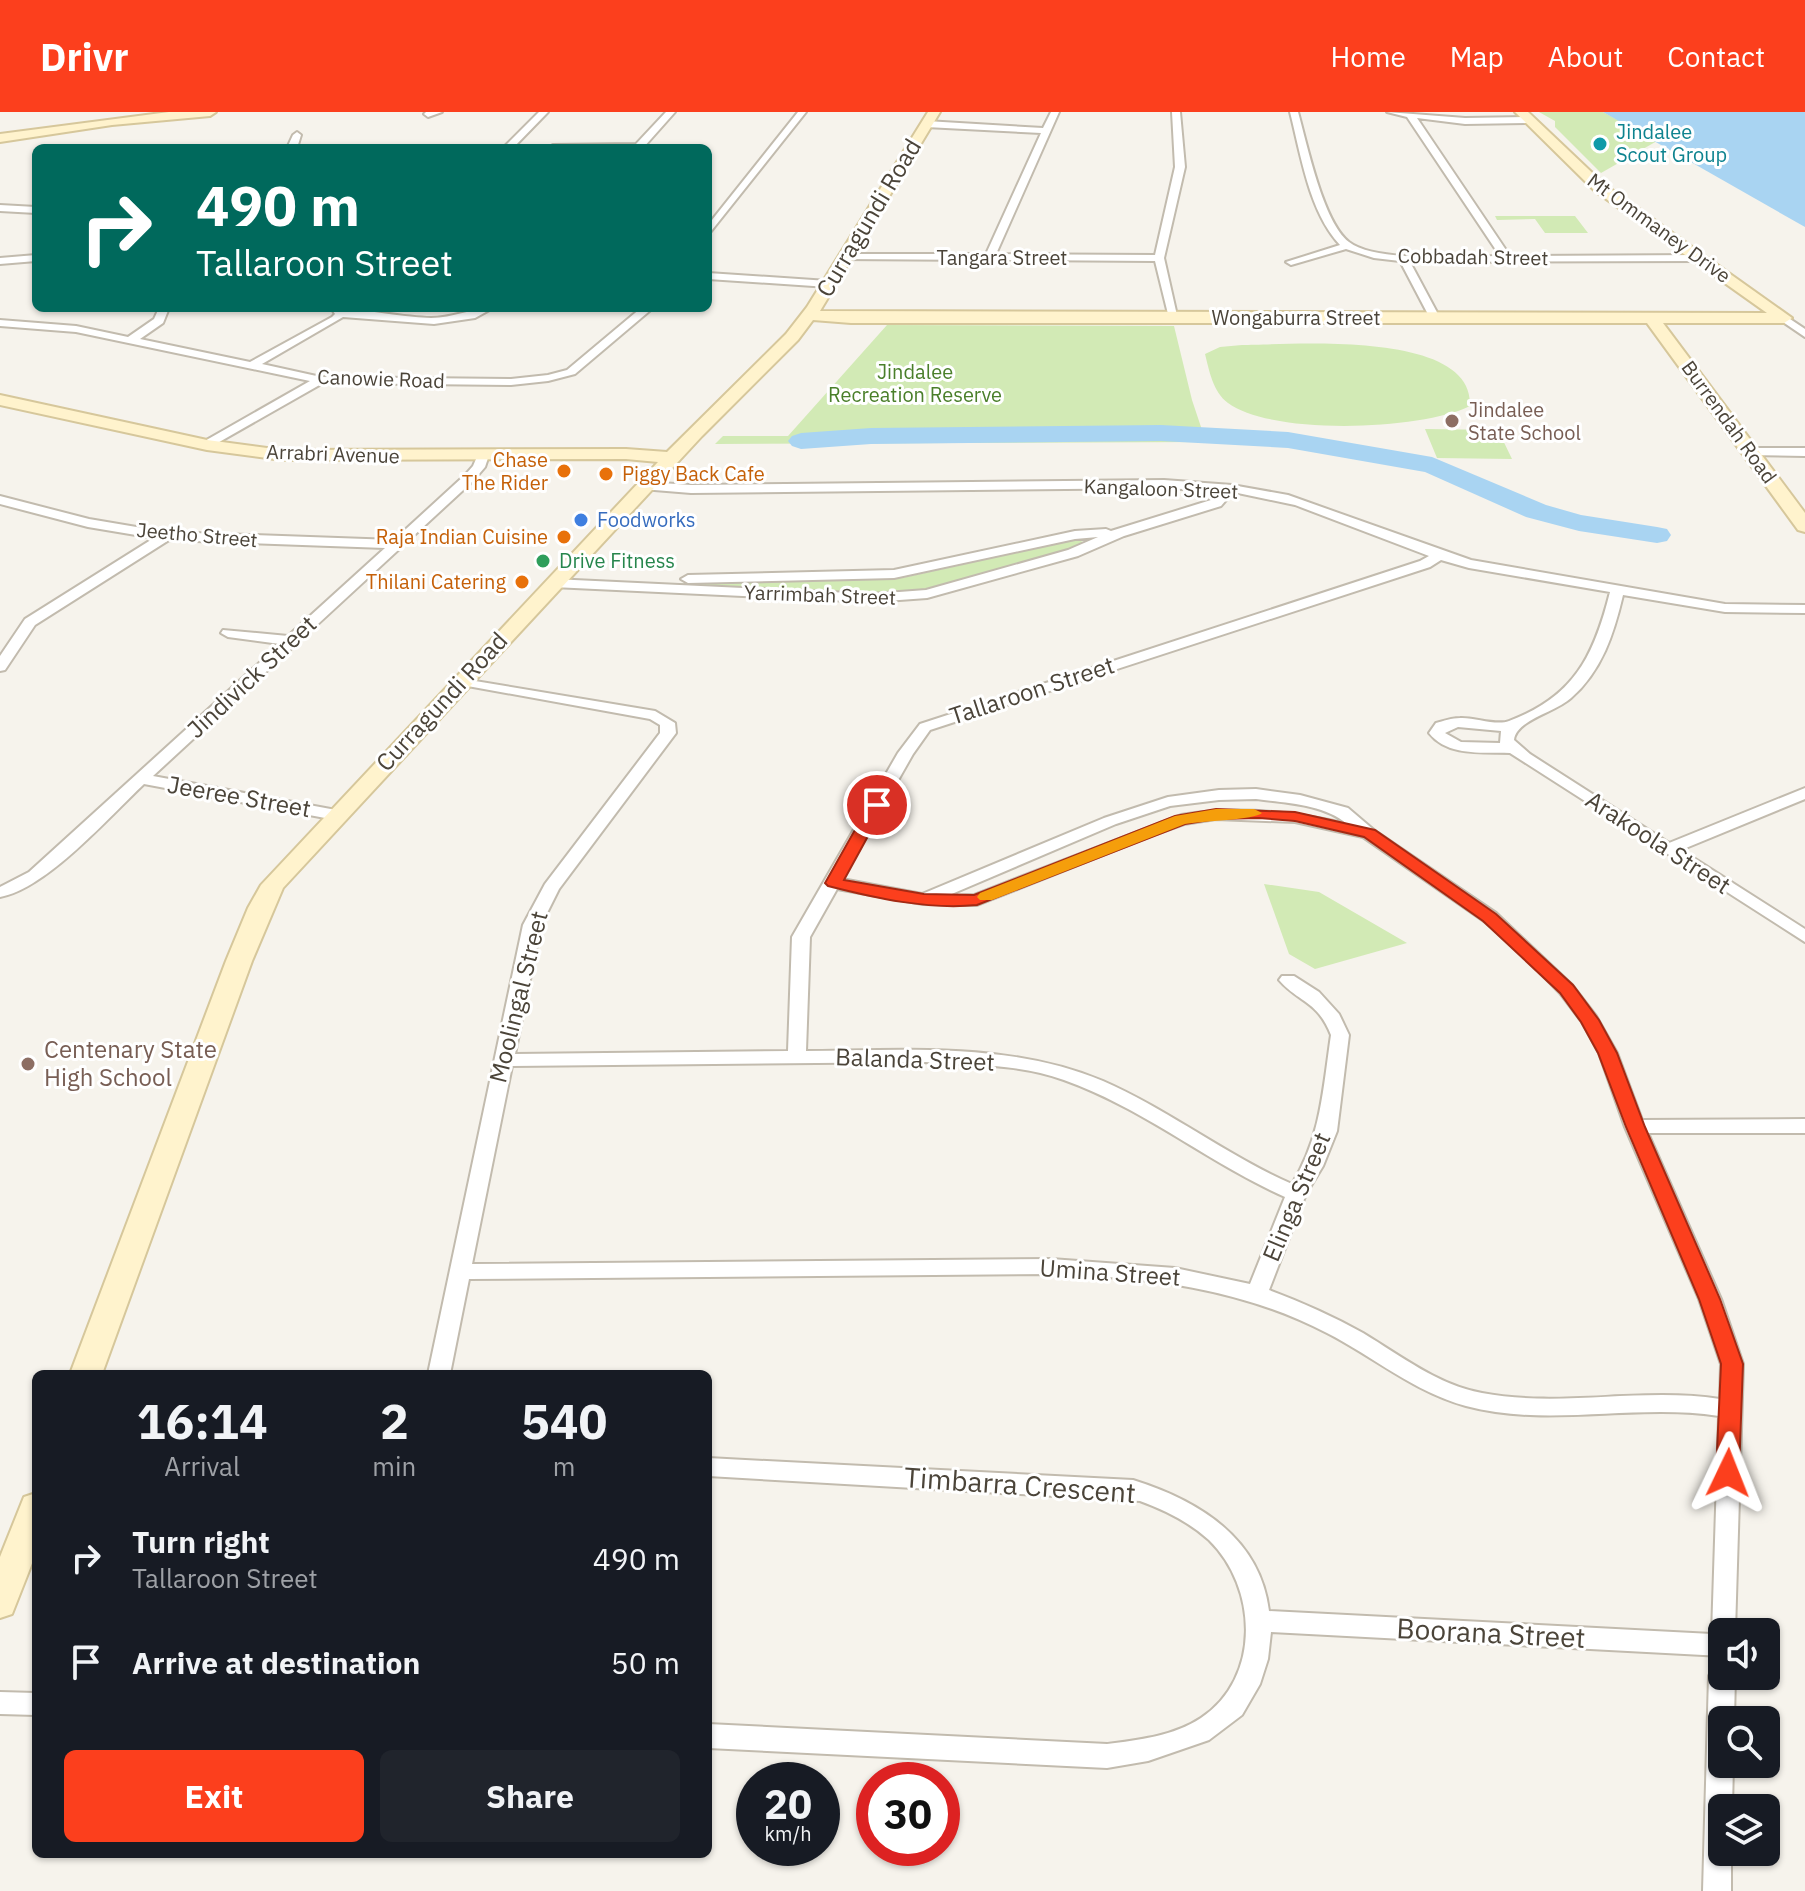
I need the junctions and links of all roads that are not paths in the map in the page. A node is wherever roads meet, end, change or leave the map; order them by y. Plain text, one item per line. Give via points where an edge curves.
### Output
1 (210, 112) edge
2 (671, 112) edge
3 (802, 112) edge
4 (1055, 112) edge
5 (1176, 112) edge
6 (1294, 112) edge
7 (1391, 112) edge
8 (530, 113) edge
9 (543, 113) edge
10 (1410, 114) junction
11 (1526, 116) edge
12 (930, 118) edge
13 (1046, 131) junction
14 (297, 135) dead end
15 (0, 138) edge
16 (294, 144) edge
17 (512, 144) edge
18 (642, 144) edge
19 (0, 208) edge
20 (32, 210) edge
21 (712, 224) edge
22 (1347, 246) junction
23 (845, 257) junction
24 (32, 258) edge
25 (989, 258) junction
26 (1159, 258) junction
27 (1403, 258) junction
28 (1507, 258) junction
29 (1699, 258) junction
30 (0, 261) edge
31 (1291, 262) dead end
32 (712, 276) edge
33 (828, 284) junction
34 (162, 312) edge
35 (338, 312) edge
36 (347, 312) edge
37 (477, 312) edge
38 (643, 312) edge
39 (809, 315) junction
40 (1174, 318) junction
41 (1435, 318) junction
42 (1784, 318) junction
43 (1652, 319) junction
44 (0, 323) edge
45 (1805, 334) edge
46 (132, 339) junction
47 (252, 365) junction
48 (321, 380) junction
49 (0, 400) edge
50 (207, 445) junction
51 (1751, 452) junction
52 (1805, 452) edge
53 (483, 455) junction
54 (672, 458) junction
55 (646, 486) junction
56 (1229, 489) junction
57 (0, 500) edge
58 (15, 504) junction
59 (0, 513) edge
60 (1805, 526) edge
61 (1125, 531) junction
62 (166, 536) junction
63 (397, 544) junction
64 (1438, 556) junction
65 (557, 579) junction
66 (1617, 591) junction
67 (1805, 609) edge
68 (228, 633) dead end
69 (291, 641) junction
70 (0, 667) edge
71 (462, 681) junction
72 (1511, 727) junction
73 (1512, 748) junction
74 (141, 779) junction
75 (1805, 793) edge
76 (336, 815) junction
77 (1369, 834) junction
78 (1668, 849) junction
79 (834, 883) junction
80 (6, 891) edge
81 (924, 899) junction
82 (1805, 937) edge
83 (1288, 980) dead end
84 (797, 1056) junction
85 (502, 1060) junction
86 (1805, 1126) edge
87 (1635, 1127) junction
88 (1296, 1194) junction
89 (461, 1272) junction
90 (1257, 1293) junction
91 (87, 1370) edge
92 (440, 1370) edge
93 (1730, 1409) junction
94 (712, 1467) edge
95 (32, 1518) edge
96 (0, 1603) edge
97 (1723, 1618) edge
98 (1260, 1621) junction
99 (1708, 1644) edge
100 (1722, 1690) edge
101 (0, 1703) edge
102 (32, 1704) edge
103 (712, 1736) edge
104 (1717, 1891) edge

1 - 15 street
2 - 18 street
3 - 21 street
4 - 13 street
5 - 26 street via 1180,167
6 - 22 street via 1329,227
7 - 10 street
8 - 9 street
9 - 17 street
10 - 11 street via 1481,122
10 - 28 street
11 - 29 street, Mt Ommaney Drive via 1600,188
12 - 13 street
12 - 23 street, Curragundi Road
13 - 25 street
14 - 16 street
19 - 20 street
22 - 27 street, Cobbadah Street
22 - 31 street
23 - 25 street, Tangara Street
23 - 33 street, Curragundi Road
24 - 30 street
25 - 26 street, Tangara Street
26 - 40 street
27 - 28 street, Cobbadah Street
27 - 41 street
28 - 29 street, Cobbadah Street
29 - 42 street, Mt Ommaney Drive
32 - 33 street
33 - 39 street, Curragundi Road
34 - 46 street via 159,321
35 - 47 street via 336,319
36 - 37 street via 422,320
38 - 48 street, Canowie Road via 581,365 548,378
39 - 40 street, Wongaburra Street
39 - 54 street, Curragundi Road
40 - 41 street, Wongaburra Street
41 - 43 street, Wongaburra Street
42 - 43 street, Wongaburra Street
42 - 45 street, Mt Ommaney Drive
43 - 51 street, Burrendah Road
44 - 46 street, Canowie Road
46 - 47 street, Canowie Road
47 - 48 street, Canowie Road
48 - 50 street
49 - 50 street, Arrabri Avenue
50 - 53 street, Arrabri Avenue via 326,457
51 - 52 street
51 - 60 street, Burrendah Road
53 - 54 street, Arrabri Avenue
53 - 63 street, Jindivick Street via 471,476
54 - 55 street, Curragundi Road
55 - 56 street, Kangaloon Street via 1164,484
55 - 65 street, Curragundi Road
56 - 61 street, Yarrimbah Street via 1216,503
56 - 64 street, Kangaloon Street via 1297,501
57 - 58 street, Jeetho Street
58 - 59 street
58 - 62 street, Jeetho Street
61 - 65 street, Yarrimbah Street via 1075,535 894,574
61 - 65 street, Yarrimbah Street via 1077,551 907,598
62 - 63 street, Jeetho Street
62 - 70 street via 30,622
63 - 69 street, Jindivick Street
64 - 66 street, Kangaloon Street
64 - 79 street, Tallaroon Street via 925,727
65 - 71 street, Curragundi Road
66 - 67 street, Kangaloon Street via 1725,608
66 - 72 street via 1602,648 1588,673 1552,706
68 - 69 street
69 - 74 street, Jindivick Street
71 - 76 street, Curragundi Road
71 - 85 street, Moolingal Street via 655,715 667,723 668,733 541,904
72 - 73 street via 1506,738
72 - 73 street, Arakoola Street via 1453,723 1437,733 1458,745
73 - 78 street, Arakoola Street
74 - 76 street, Jeeree Street
74 - 80 street, Jindivick Street via 35,876
75 - 78 street
76 - 91 street, Curragundi Road via 284,871 260,908
77 - 81 street via 1295,817 1216,814 1150,831 977,900
77 - 81 street via 1342,811 1300,800 1256,794 1194,798 1110,821
77 - 87 street via 1490,917 1566,989 1608,1053
78 - 82 street, Arakoola Street
79 - 81 street
79 - 84 street, Tallaroon Street via 801,937
83 - 88 street, Elinga Street via 1313,996 1340,1035 1327,1131
84 - 85 street, Balanda Street
84 - 88 street, Balanda Street via 925,1056 1068,1075 1132,1102 1261,1180
85 - 89 street, Moolingal Street
86 - 87 street
87 - 93 street via 1710,1299 1732,1364
88 - 90 street, Elinga Street
89 - 90 street, Umina Street via 1093,1267 1180,1276
89 - 92 street, Moolingal Street
90 - 93 street, Umina Street via 1463,1397 1519,1404 1690,1402
93 - 97 street
94 - 98 street, Timbarra Crescent via 1133,1489 1183,1507 1222,1537 1253,1592
95 - 96 street
98 - 99 street, Boorana Street
98 - 103 street, Timbarra Crescent via 1250,1679 1235,1703 1214,1723 1151,1750 1107,1756
100 - 104 street
101 - 102 street

